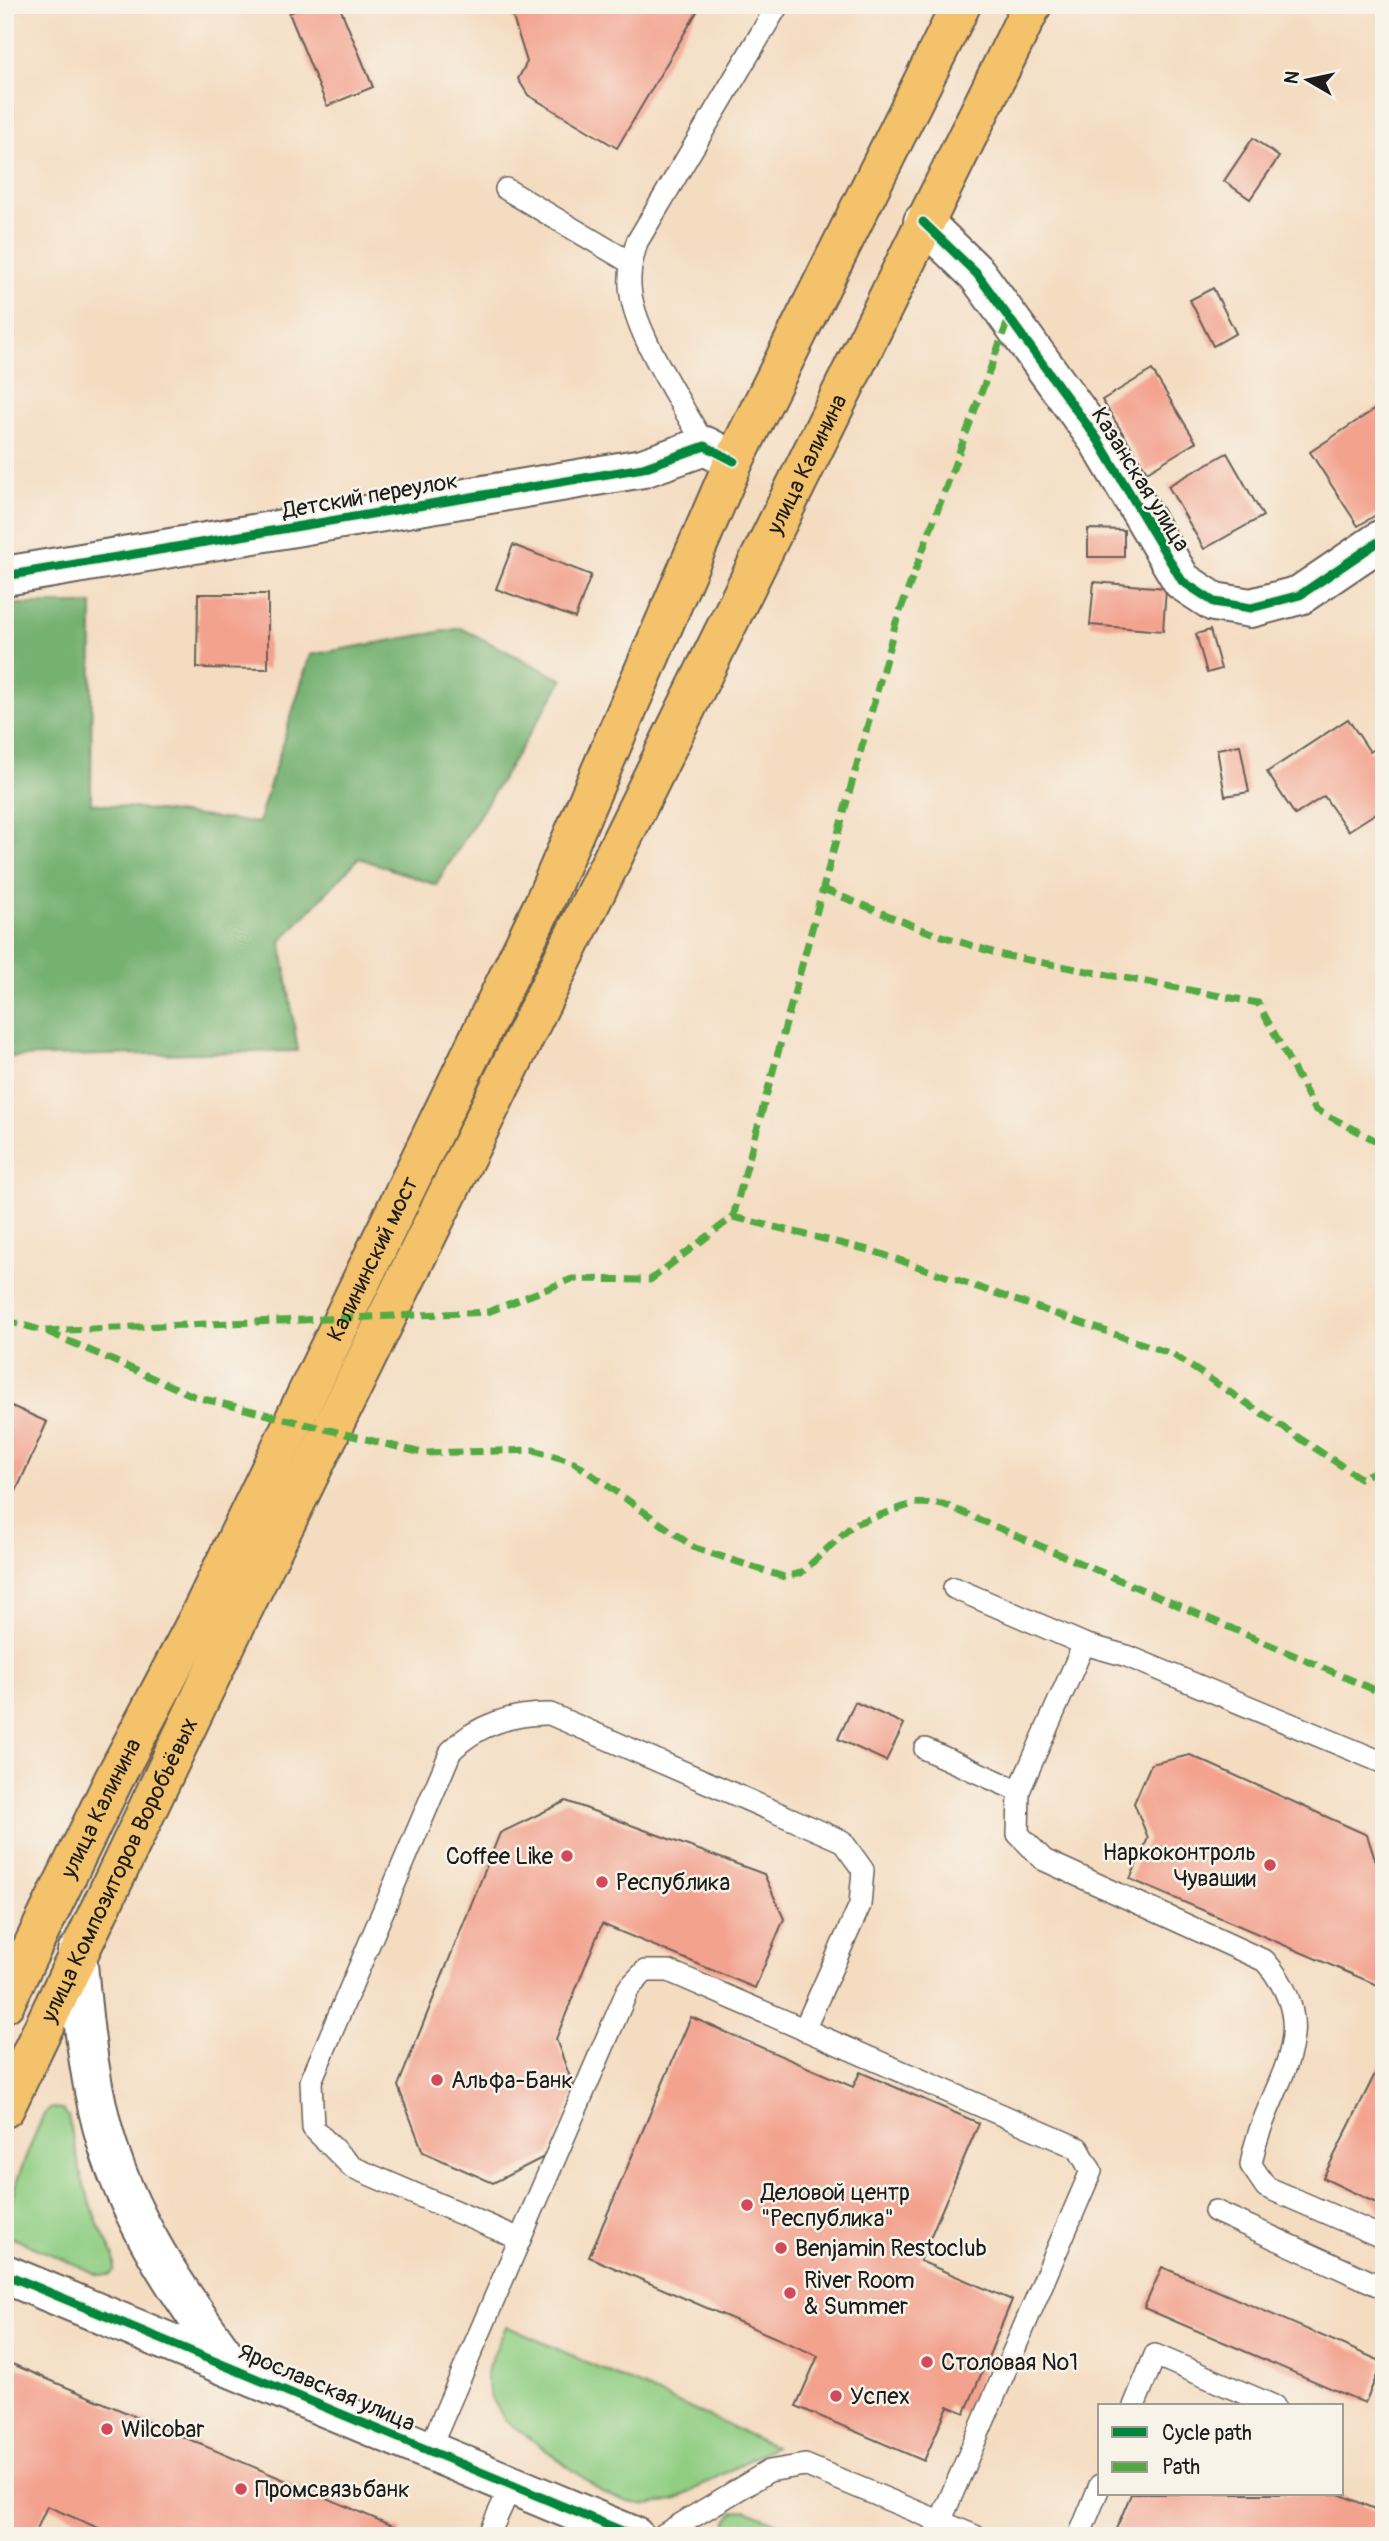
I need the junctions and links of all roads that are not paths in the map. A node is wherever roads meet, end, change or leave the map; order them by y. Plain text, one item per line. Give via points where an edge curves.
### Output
1 (778, 5) edge
2 (961, 5) edge
3 (1032, 5) edge
4 (506, 189) dead end
5 (923, 222) junction
6 (631, 262) junction
7 (720, 453) junction
8 (1384, 538) edge
9 (5, 576) edge
10 (580, 923) joint
11 (954, 1588) dead end
12 (216, 1624) junction
13 (1084, 1644) junction
14 (925, 1749) dead end
15 (1384, 1763) edge
16 (1019, 1791) junction
17 (77, 1952) junction
18 (5, 2003) edge
19 (804, 2030) junction
20 (5, 2108) edge
21 (1215, 2211) dead end
22 (1384, 2238) edge
23 (520, 2239) junction
24 (5, 2274) edge
25 (1384, 2288) edge
26 (235, 2369) junction
27 (1135, 2404) edge
28 (1269, 2404) edge
29 (429, 2450) junction
30 (511, 2486) junction
31 (1098, 2490) edge
32 (937, 2528) edge
33 (610, 2531) edge
34 (488, 2536) edge
35 (661, 2536) edge
36 (975, 2536) edge
37 (1079, 2536) edge

1 - 6 lane via 637,242
2 - 7 main road
3 - 5 main road, улица Калинина
4 - 6 lane
5 - 8 street, Казанская улица via 977,274 1098,440 1182,581 1214,602 1251,608 1300,595
5 - 10 main road, улица Калинина
6 - 7 lane via 629,284 636,316
7 - 9 street, Детский переулок
7 - 12 main road, Калининский мост via 544,903
10 - 12 main road, Калининский мост
11 - 13 lane
12 - 17 main road, улица Композиторов Воробьёвых
12 - 18 main road, улица Калинина via 114,1779
13 - 15 lane via 1127,1656
13 - 16 lane
14 - 16 lane
16 - 22 lane via 1018,1834 1044,1860 1265,1961 1284,1983 1295,2020 1289,2060 1254,2146 1251,2165 1266,2187
17 - 20 main road, улица Композиторов Воробьёвых
17 - 26 street via 85,2039 112,2155 139,2220 184,2300
19 - 23 lane via 669,1971 645,1971 628,1989
19 - 23 lane via 860,1905 863,1870 842,1841 550,1714 526,1713 469,1733 451,1751 312,2081 313,2128 352,2167
19 - 32 lane via 1078,2148 1091,2171
21 - 25 lane
23 - 29 lane
24 - 26 street, Ярославская улица
26 - 29 street, Ярославская улица
27 - 28 lane via 1155,2355
29 - 30 street, Ярославская улица
30 - 33 street, Ярославская улица
30 - 34 lane
31 - 37 lane
32 - 35 lane via 805,2465 769,2471
32 - 36 lane

